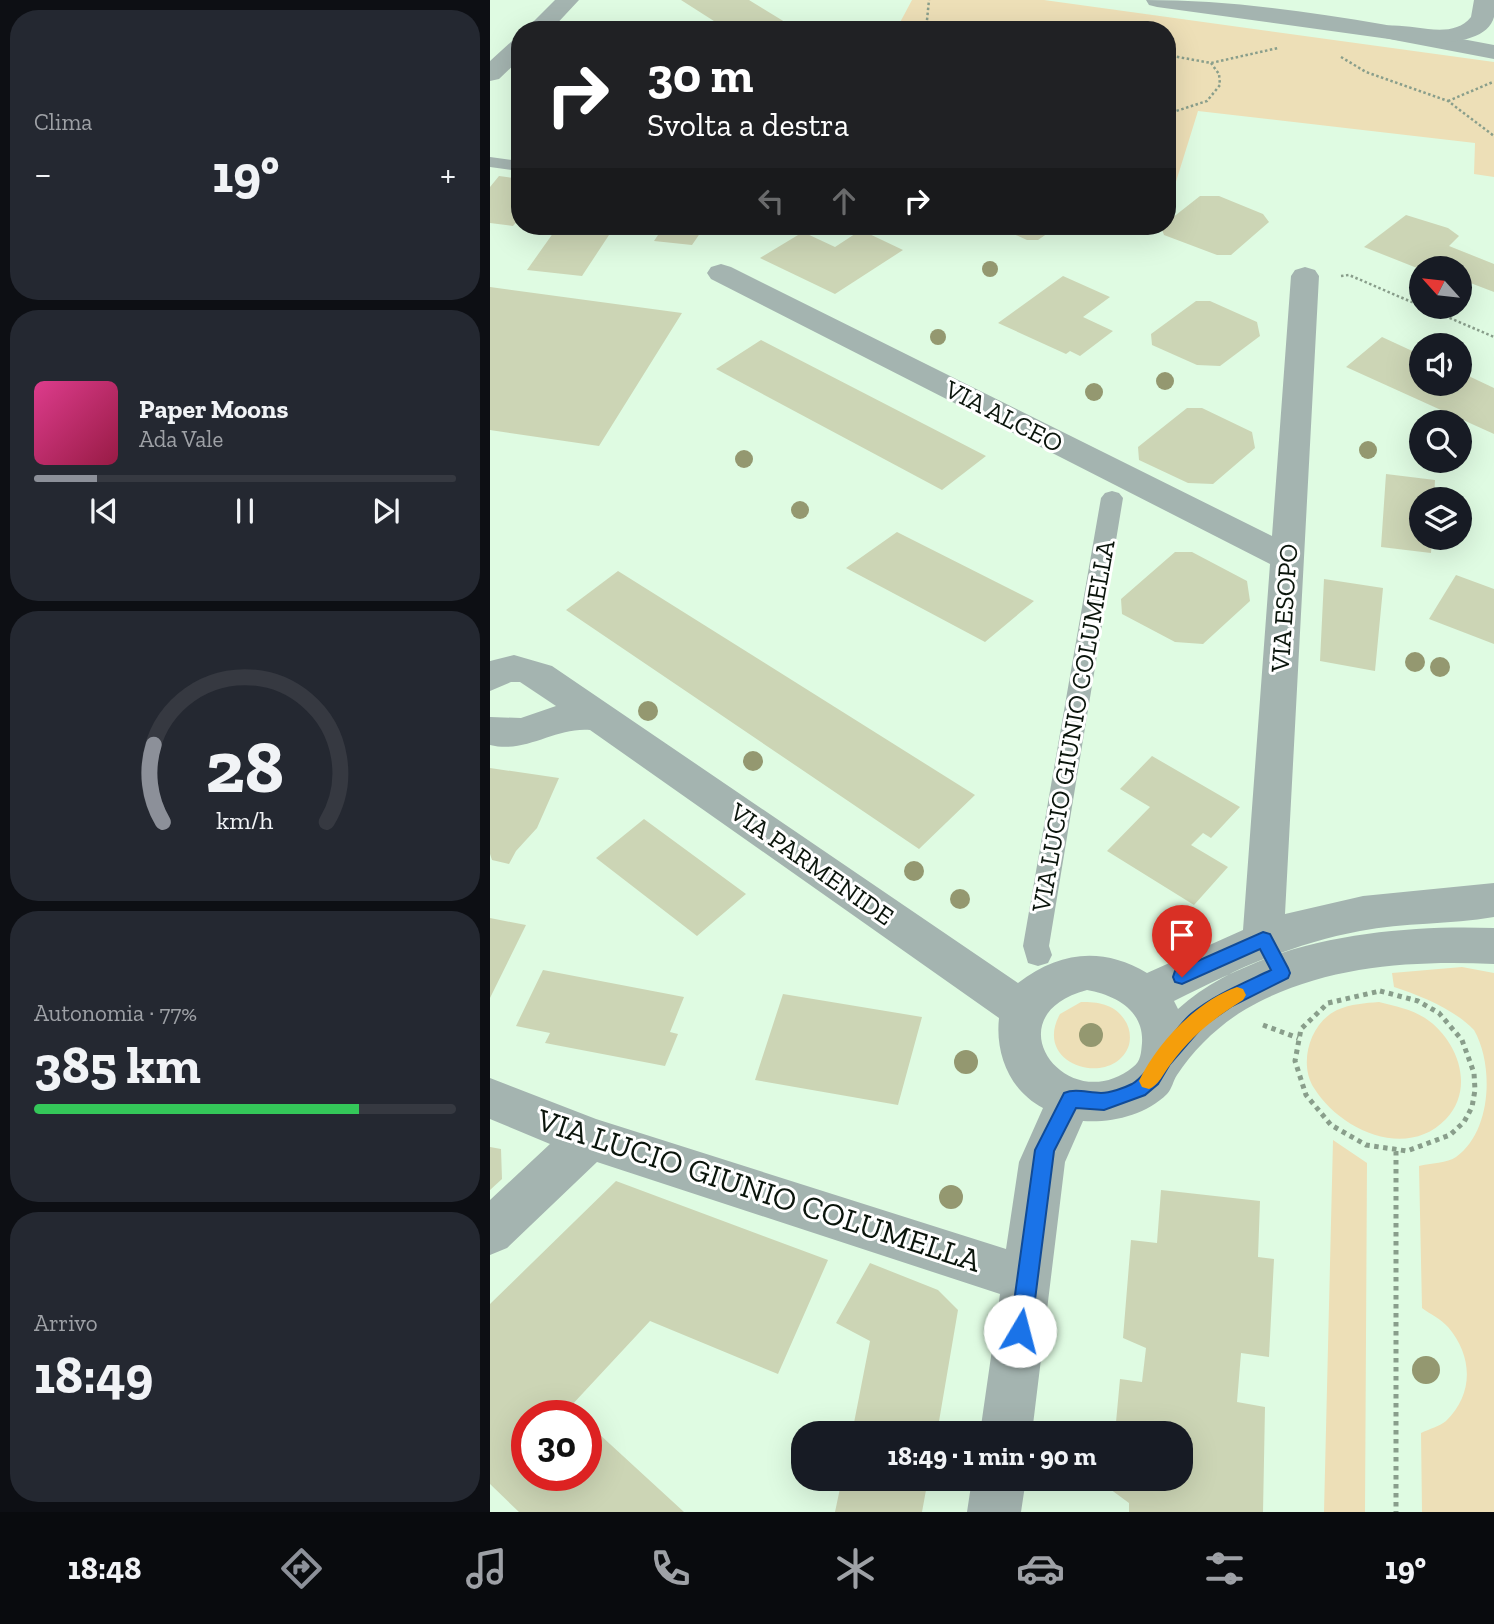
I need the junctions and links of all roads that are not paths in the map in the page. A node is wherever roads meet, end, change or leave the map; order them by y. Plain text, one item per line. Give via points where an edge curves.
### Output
1 (568, 0) edge
2 (1157, 0) edge
3 (1488, 11) edge
4 (546, 21) edge
5 (1389, 32) junction
6 (1494, 52) edge
7 (511, 55) edge
8 (490, 75) edge
9 (490, 162) edge
10 (511, 165) edge
11 (721, 273) dead end
12 (1305, 276) road end
13 (1112, 498) dead end
14 (1287, 558) junction
15 (490, 678) edge
16 (603, 717) junction
17 (490, 731) edge
18 (1494, 900) edge
19 (1494, 946) edge
20 (1038, 955) dead end
21 (1272, 956) junction
22 (1146, 994) junction
23 (1023, 1011) junction
24 (1164, 1058) junction
25 (490, 1098) edge
26 (1071, 1099) junction
27 (591, 1139) junction
28 (490, 1232) edge
29 (1028, 1280) junction
30 (1008, 1421) edge
31 (997, 1491) edge
32 (994, 1512) edge

1 - 4 street
2 - 5 street
3 - 5 street via 1478,24 1460,33
5 - 6 street
7 - 8 street
9 - 10 lane
11 - 14 street, VIA ALCEO
12 - 14 street, VIA ESOPO
13 - 20 lane, VIA LUCIO GIUNIO COLUMELLA
14 - 21 street, VIA ESOPO
15 - 16 street, VIA PARMENIDE via 516,667 539,675
16 - 17 street via 573,715 519,733
16 - 23 street, VIA PARMENIDE
18 - 21 street via 1332,918
19 - 21 street via 1424,944
21 - 22 street
21 - 24 street via 1206,1013
22 - 23 street via 1114,976 1078,973 1038,989
22 - 24 street via 1164,1025
23 - 26 street via 1018,1032 1021,1056 1041,1084
24 - 26 street via 1152,1078 1131,1094 1104,1102
25 - 27 street, VIA LUCIO GIUNIO COLUMELLA
26 - 29 street via 1045,1150
27 - 28 street
27 - 29 street, VIA LUCIO GIUNIO COLUMELLA
29 - 30 street
31 - 32 street

